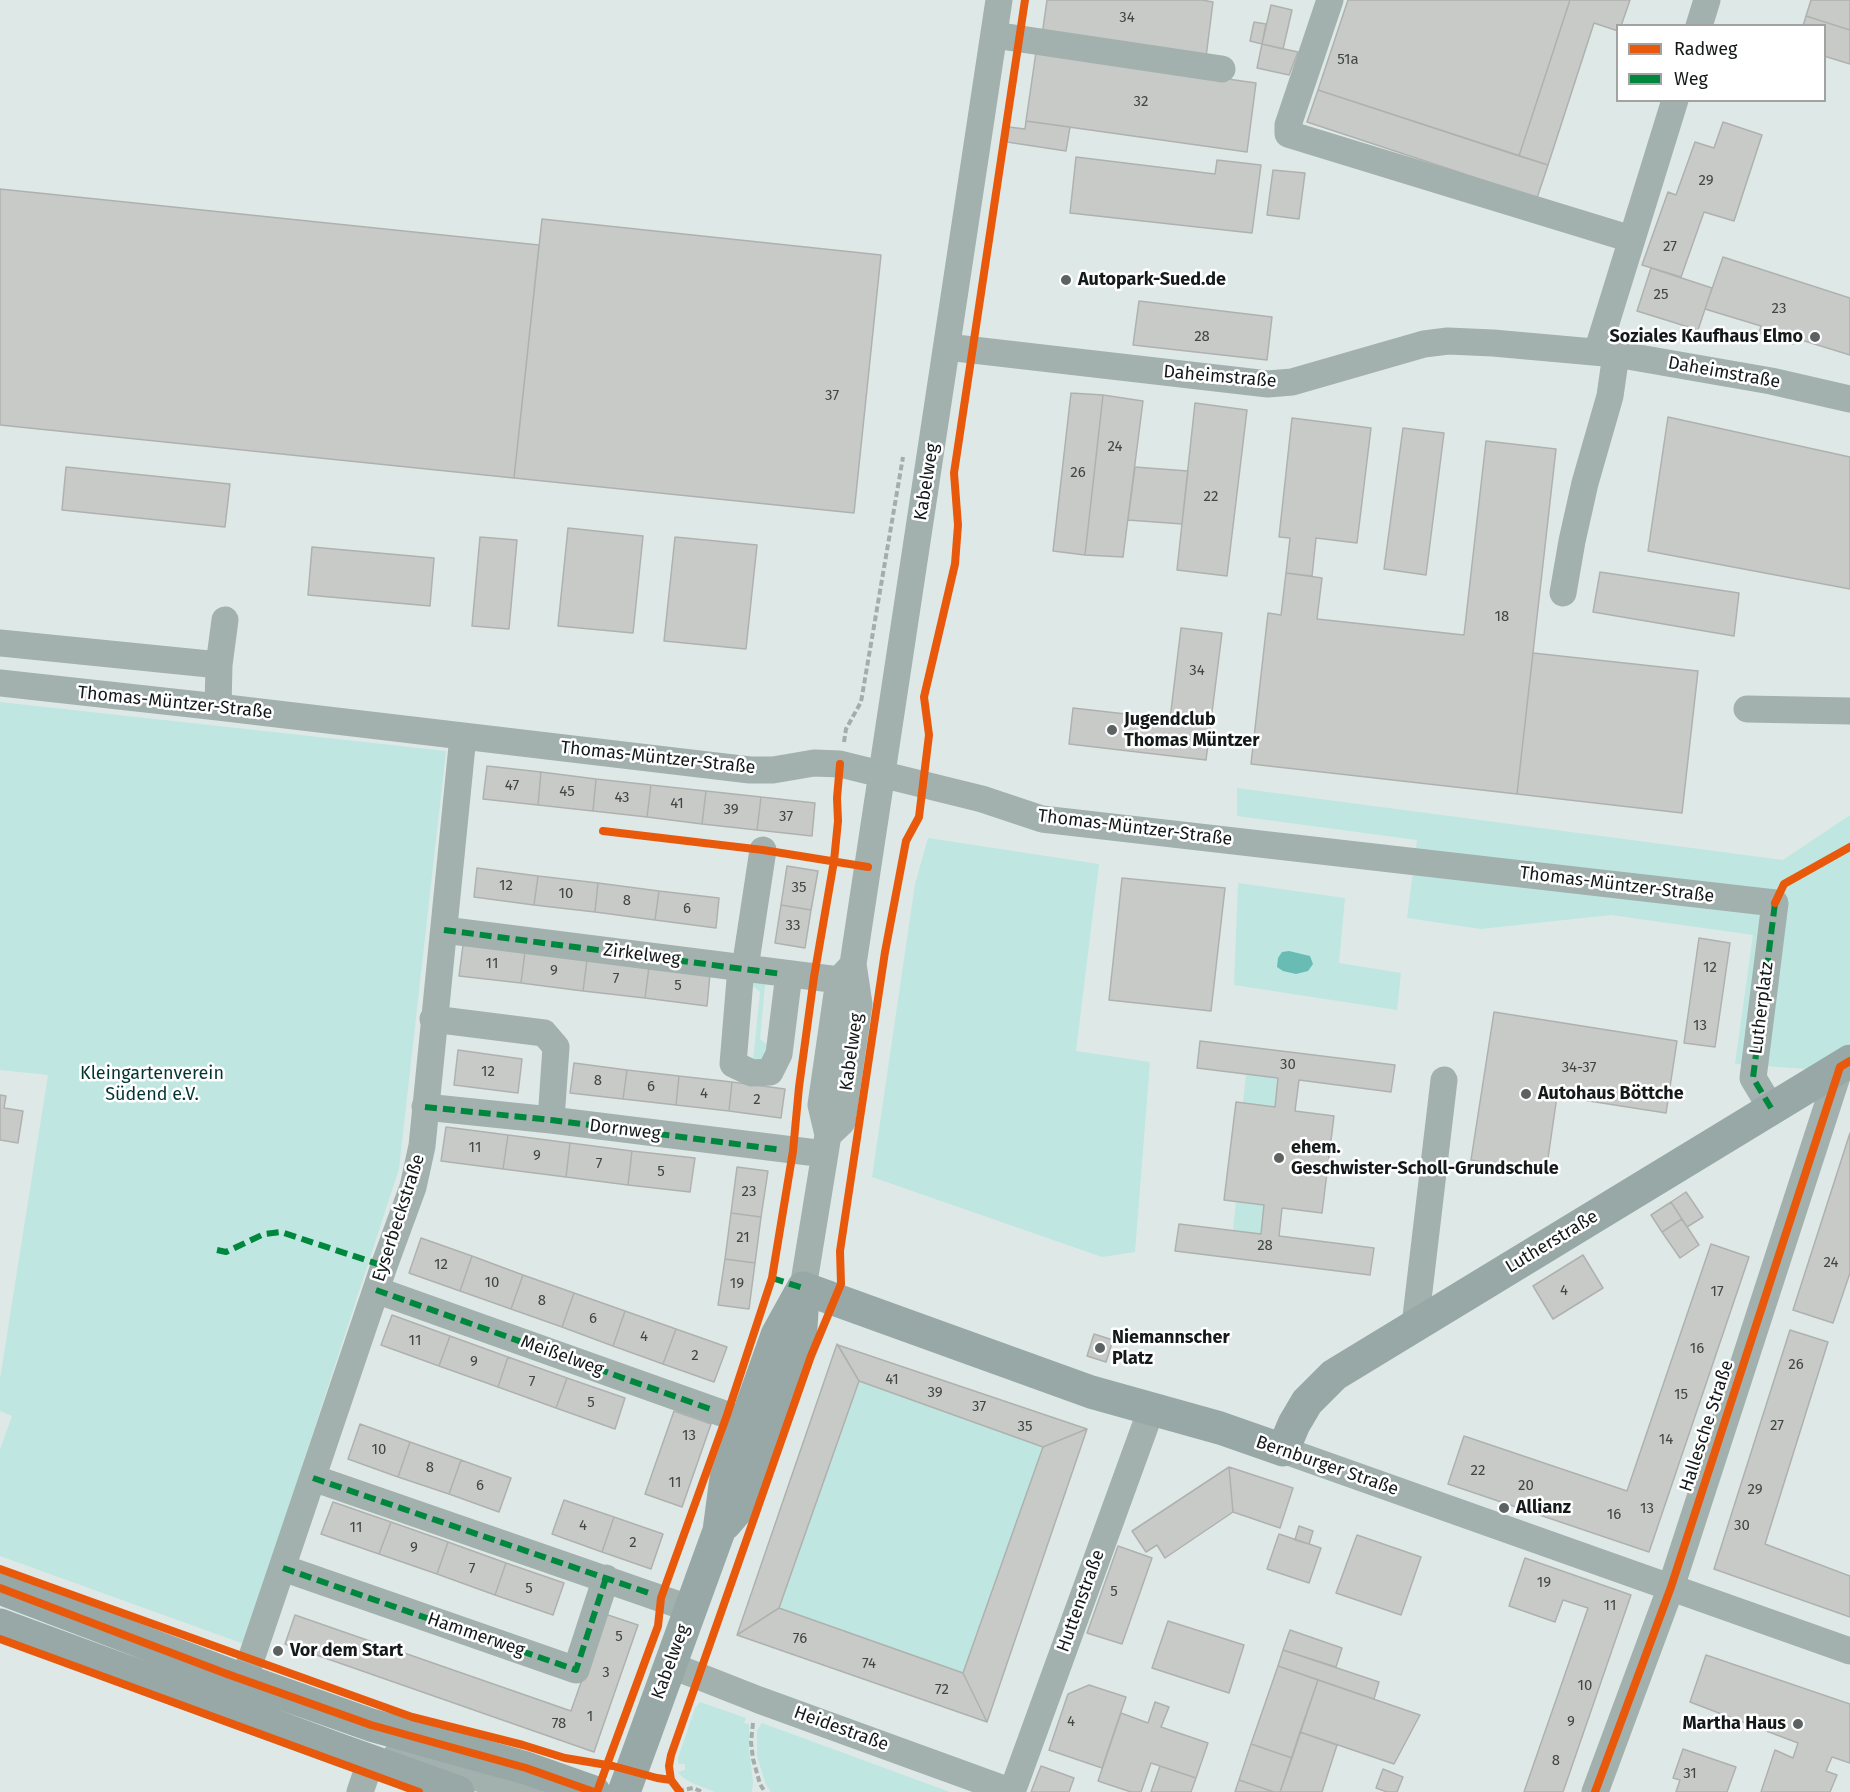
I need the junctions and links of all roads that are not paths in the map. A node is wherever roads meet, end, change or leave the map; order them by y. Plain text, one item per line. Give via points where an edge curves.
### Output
1 (999, 0) edge
2 (1330, 0) edge
3 (1707, 0) edge
4 (1700, 24) edge
5 (994, 35) junction
6 (1222, 69) dead end
7 (1674, 102) edge
8 (1631, 239) junction
9 (947, 347) junction
10 (1607, 353) junction
11 (1850, 399) edge
12 (1563, 594) dead end
13 (225, 620) dead end
14 (0, 643) edge
15 (219, 665) junction
16 (0, 683) edge
17 (218, 707) junction
18 (1747, 709) dead end
19 (1850, 711) edge
20 (463, 736) junction
21 (882, 774) junction
22 (763, 850) dead end
23 (1775, 903) joint
24 (444, 930) junction
25 (743, 968) junction
26 (846, 972) junction
27 (789, 974) junction
28 (433, 1019) junction
29 (1845, 1064) edge
30 (1444, 1080) dead end
31 (425, 1107) junction
32 (1771, 1108) junction
33 (551, 1120) junction
34 (827, 1144) junction
35 (803, 1288) junction
36 (376, 1290) junction
37 (1415, 1325) junction
38 (1151, 1410) junction
39 (747, 1422) junction
40 (1283, 1450) junction
41 (313, 1478) junction
42 (719, 1531) junction
43 (283, 1568) junction
44 (606, 1578) junction
45 (1671, 1587) junction
46 (0, 1588) edge
47 (0, 1603) edge
48 (691, 1609) junction
49 (0, 1614) edge
50 (0, 1625) edge
51 (1850, 1651) edge
52 (670, 1665) junction
53 (244, 1680) junction
54 (371, 1760) junction
55 (360, 1792) edge
56 (458, 1792) edge
57 (530, 1792) edge
58 (563, 1792) edge
59 (594, 1792) edge
60 (624, 1792) edge
61 (1012, 1792) edge
62 (1595, 1792) edge

1 - 5 street, Kabelweg
2 - 8 street via 1288,134
3 - 4 street
5 - 6 street
5 - 9 street, Kabelweg
7 - 8 street
8 - 10 street
9 - 10 street, Daheimstraße via 1268,384 1448,341
9 - 21 street, Kabelweg
10 - 11 street, Daheimstraße
10 - 12 street via 1610,396 1572,541
13 - 15 street
14 - 15 street
15 - 17 street
16 - 17 street, Thomas-Müntzer-Straße
17 - 20 street, Thomas-Müntzer-Straße
18 - 19 street
20 - 21 street, Thomas-Müntzer-Straße via 750,770 814,763 840,764
20 - 24 street, Eyserbeckstraße
21 - 23 street, Thomas-Müntzer-Straße via 982,799 1042,819
21 - 26 street, Kabelweg
22 - 25 street
23 - 32 street, Lutherplatz via 1753,1078
24 - 25 street, Zirkelweg
24 - 28 street, Eyserbeckstraße
25 - 27 street, Zirkelweg
25 - 27 street via 733,1064 752,1073 770,1072 778,1054
26 - 27 street, Zirkelweg
26 - 34 street, Kabelweg via 859,1004 842,1122
28 - 31 street, Eyserbeckstraße
28 - 33 street via 544,1033 556,1047
29 - 32 main road, Lutherstraße
29 - 45 street, Hallesche Straße
30 - 37 street
31 - 33 street, Dornweg
31 - 36 street, Eyserbeckstraße via 413,1187
32 - 37 main road, Lutherstraße
33 - 34 street, Dornweg
34 - 35 street, Kabelweg
35 - 38 main road, Bernburger Straße
35 - 39 main road, Kabelweg via 777,1335
35 - 42 main road, Kabelweg via 800,1342 743,1503
36 - 39 street, Meißelweg
36 - 41 street, Eyserbeckstraße
37 - 40 main road, Lutherstraße via 1334,1375 1316,1391 1294,1424
38 - 40 main road, Bernburger Straße
38 - 61 street, Huttenstraße
39 - 42 main road, Kabelweg via 726,1478
40 - 45 street, Bernburger Straße
41 - 43 street, Eyserbeckstraße
41 - 44 street
42 - 48 main road, Kabelweg
43 - 44 street, Hammerweg via 576,1670
43 - 53 street, Eyserbeckstraße
44 - 48 street
45 - 51 street, Bernburger Straße
45 - 62 street, Hallesche Straße
46 - 53 main road
47 - 58 street via 349,1730
48 - 52 main road, Kabelweg
49 - 57 street via 339,1738
50 - 54 main road
52 - 60 main road, Kabelweg
52 - 61 street, Heidestraße
53 - 59 main road via 371,1725 526,1768
54 - 55 street
54 - 56 main road

